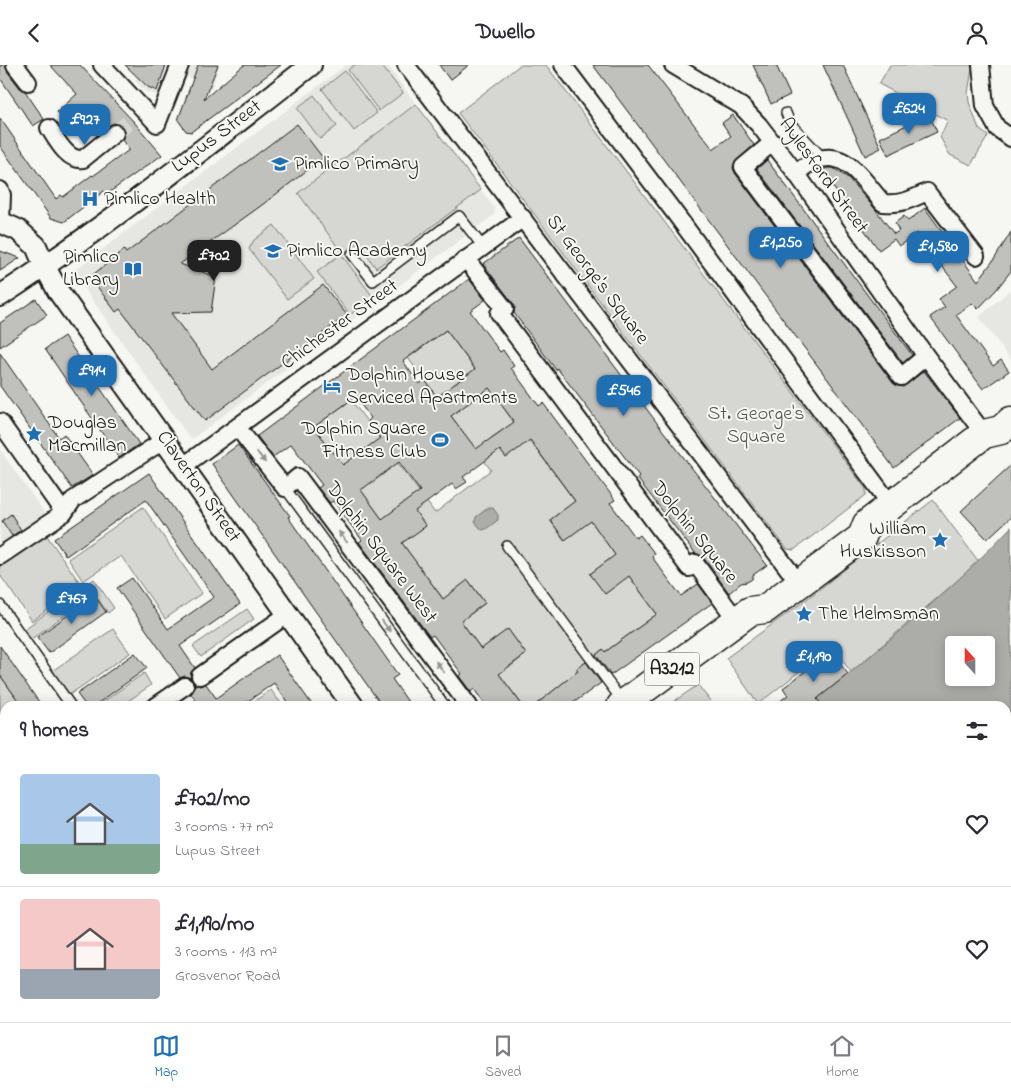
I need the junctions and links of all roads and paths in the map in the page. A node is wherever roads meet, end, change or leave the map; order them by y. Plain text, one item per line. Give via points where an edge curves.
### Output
1 (15, 65) edge
2 (102, 65) edge
3 (180, 65) edge
4 (311, 65) edge
5 (406, 65) edge
6 (563, 65) edge
7 (674, 65) edge
8 (982, 65) edge
9 (28, 82) dead end
10 (786, 113) dead end
11 (49, 129) dead end
12 (115, 133) tunnel mouth
13 (1011, 138) edge
14 (772, 143) junction
15 (823, 158) junction
16 (796, 173) junction
17 (0, 190) edge
18 (523, 218) junction
19 (1, 222) edge
20 (482, 247) junction
21 (352, 254) dead end
22 (976, 256) dead end
23 (466, 259) junction
24 (45, 267) junction
25 (0, 296) edge
26 (926, 356) junction
27 (1011, 400) edge
28 (1011, 421) edge
29 (0, 422) edge
30 (237, 427) junction
31 (984, 434) junction
32 (164, 439) junction
33 (182, 467) junction
34 (284, 488) junction
35 (892, 505) junction
36 (64, 513) junction
37 (867, 524) junction
38 (507, 546) dead end
39 (0, 557) edge
40 (789, 570) junction
41 (0, 605) edge
42 (288, 614) junction
43 (743, 616) junction
44 (200, 676) dead end
45 (185, 686) dead end
46 (67, 701) edge
47 (163, 701) edge
48 (349, 701) edge
49 (442, 701) edge
50 (465, 701) edge
51 (620, 701) edge
52 (628, 701) edge

1 - 9 street
2 - 3 street via 138,115 157,124
4 - 24 street, Lupus Street
5 - 18 street, St George's Square
6 - 35 street
7 - 14 street, Aylesford Street via 741,106
8 - 13 street via 985,106 998,128
10 - 15 lane via 790,123
11 - 12 street via 70,156 78,159 83,159
14 - 16 street, Aylesford Street
14 - 26 street via 742,167 901,377
15 - 16 street
15 - 22 street via 834,157 855,170 883,203 904,203 927,192
16 - 26 street, Aylesford Street
17 - 19 street
18 - 20 street, Chichester Street
18 - 40 street, St George's Square
19 - 24 street, Claverton Street via 32,241
20 - 21 lane via 459,216 373,281
20 - 23 street, Chichester Street
23 - 30 street, Chichester Street
23 - 43 street, Dolphin Square via 505,309 499,313 689,568 695,563
24 - 25 street, Lupus Street
24 - 32 street, Claverton Street via 58,291
26 - 31 street, Aylesford Street
27 - 31 highway, A3212 via 990,418
28 - 31 highway, A3212 via 1001,430
29 - 36 street
30 - 33 street, Chichester Street
30 -> 34 street
31 - 35 highway, A3212
32 - 33 street, Claverton Street
32 - 36 street via 73,500
33 - 42 street, Claverton Street
34 -> 49 lane via 370,597
50 -> 34 street, Dolphin Square West via 298,477
35 - 37 highway, A3212
36 - 39 street
37 - 40 highway, A3212 via 852,523
37 - 43 highway, A3212 via 862,537 765,609
38 - 51 lane
40 - 43 highway, A3212 via 756,595
41 - 46 lane
42 - 44 street
42 - 48 street, Claverton Street
43 - 52 highway, A3212
45 - 47 street

